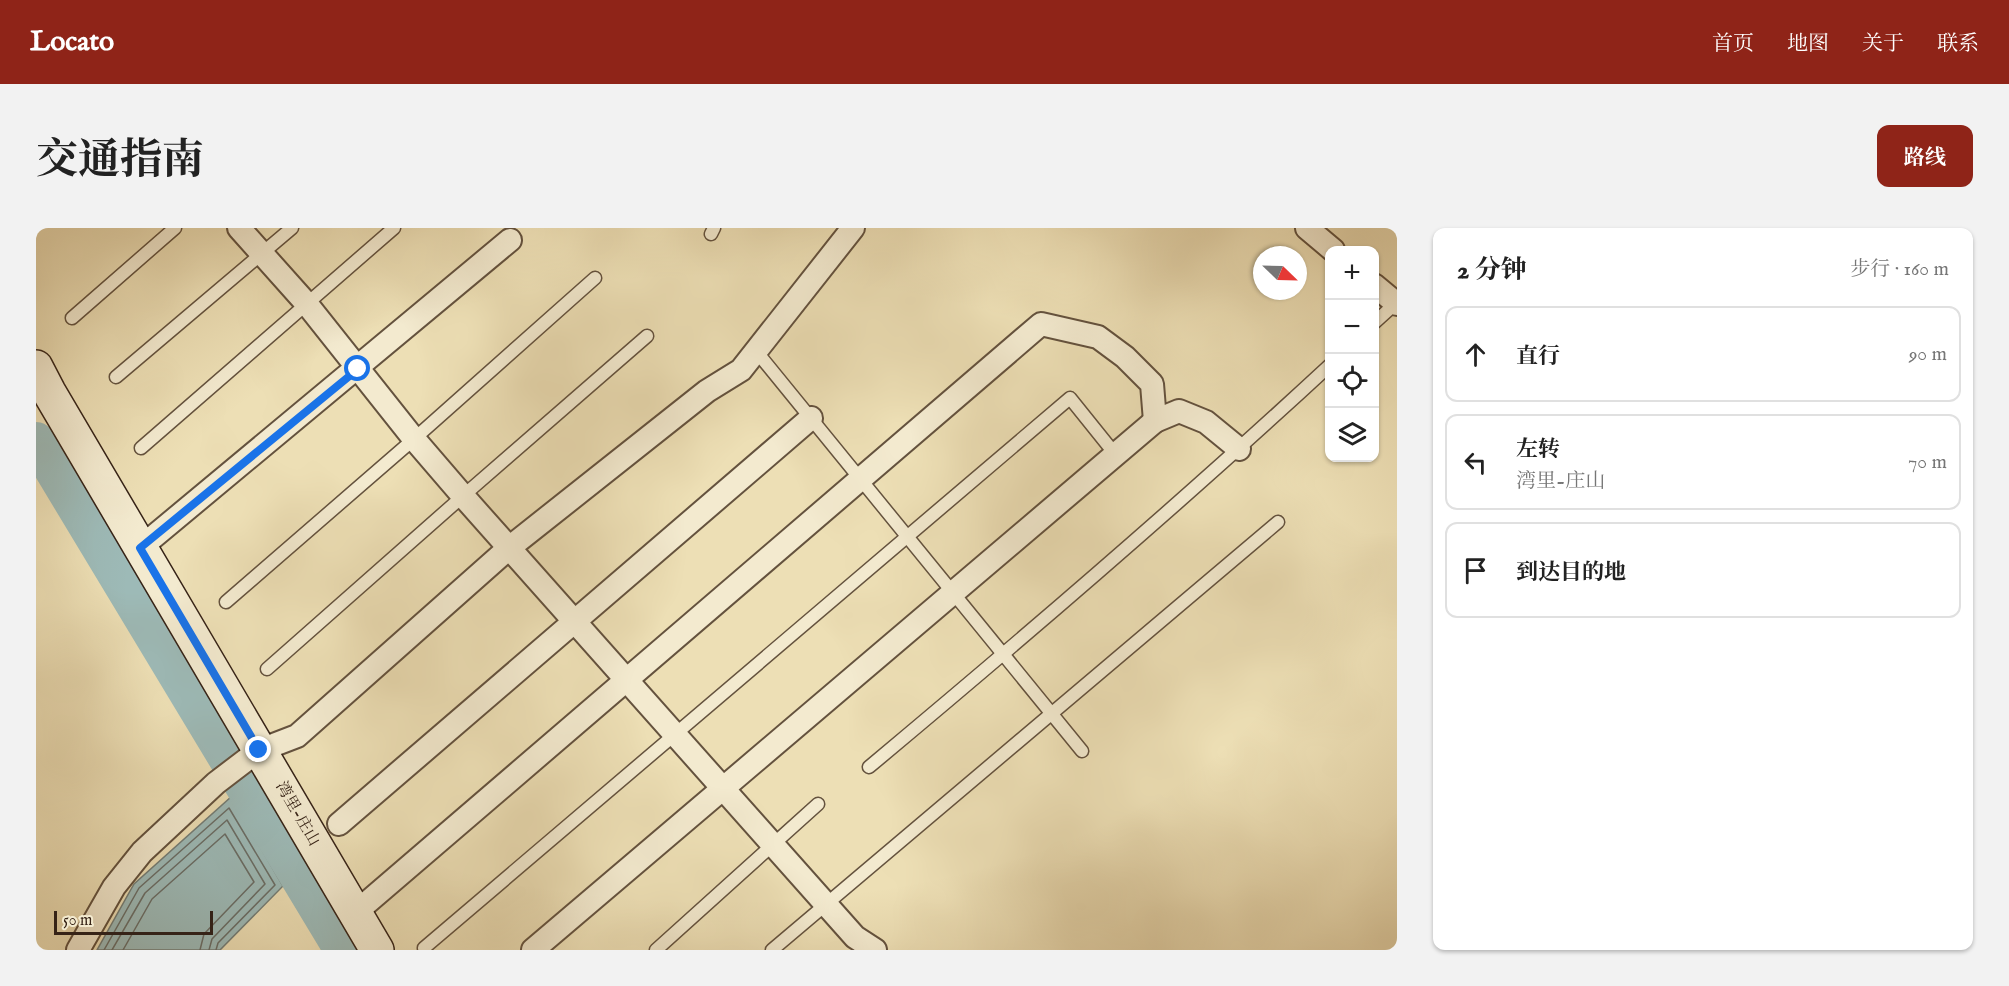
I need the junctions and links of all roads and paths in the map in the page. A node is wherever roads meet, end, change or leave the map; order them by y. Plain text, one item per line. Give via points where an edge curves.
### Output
1 (175, 228) edge
2 (239, 228) edge
3 (292, 228) edge
4 (394, 228) edge
5 (853, 228) edge
6 (1307, 228) edge
7 (510, 240) dead end
8 (1328, 246) edge
9 (262, 254) junction
10 (595, 278) dead end
11 (1379, 289) edge
12 (306, 303) junction
13 (1396, 304) edge
14 (72, 318) dead end
15 (1379, 319) edge
16 (647, 336) dead end
17 (756, 351) junction
18 (36, 367) edge
19 (358, 369) junction
20 (1325, 369) edge
21 (116, 377) dead end
22 (811, 418) junction
23 (1155, 421) junction
24 (414, 439) junction
25 (141, 448) dead end
26 (1239, 448) junction
27 (1115, 454) junction
28 (861, 479) junction
29 (463, 496) junction
30 (1278, 522) dead end
31 (908, 537) junction
32 (140, 548) junction
33 (509, 548) junction
34 (953, 592) junction
35 (226, 602) dead end
36 (574, 621) junction
37 (1004, 655) junction
38 (267, 669) dead end
39 (626, 680) junction
40 (1052, 713) junction
41 (675, 735) junction
42 (259, 751) junction
43 (1082, 751) dead end
44 (869, 767) dead end
45 (723, 789) junction
46 (818, 804) dead end
47 (339, 824) dead end
48 (774, 846) junction
49 (826, 905) junction
50 (355, 913) junction
51 (424, 948) dead end
52 (78, 950) edge
53 (377, 950) edge
54 (533, 950) edge
55 (656, 950) edge
56 (772, 950) edge
57 (875, 950) edge

1 - 14 lane
2 - 9 street
3 - 9 lane
4 - 12 lane
5 - 17 street
6 - 8 street
7 - 19 street
9 - 12 street
9 - 21 lane
10 - 24 lane
11 - 13 street
12 - 19 street
12 - 25 lane
13 - 15 lane
16 - 29 lane
17 - 22 lane
17 - 33 street via 741,370 707,391
18 - 32 main road, 湾里-庄山
19 - 24 street
19 - 32 street
20 - 26 lane
22 - 28 lane
22 - 36 street
23 - 26 street via 1179,411 1206,422
23 - 27 street
23 - 28 street via 1152,384 1125,357 1098,337 1041,324
24 - 29 street
24 - 35 lane
26 - 37 lane
27 - 31 lane via 1071,398
27 - 34 street
28 - 31 lane
28 - 39 street
29 - 33 street
29 - 38 lane
30 - 40 lane
31 - 34 lane
31 - 41 lane
32 - 42 main road, 湾里-庄山
33 - 36 street
33 - 42 street via 297,736
34 - 37 lane
34 - 45 street
36 - 39 street
36 - 47 street
37 - 40 lane
37 - 44 lane
39 - 41 street
39 - 50 street
40 - 43 lane
40 - 49 lane
41 - 45 street
41 - 51 lane
42 - 50 main road, 湾里-庄山
42 - 52 street via 216,783 142,852 114,887
45 - 48 street
45 - 54 street
46 - 48 lane
48 - 49 street
48 - 55 lane
49 - 56 lane
49 - 57 street via 855,937
50 - 53 main road, 湾里-庄山

